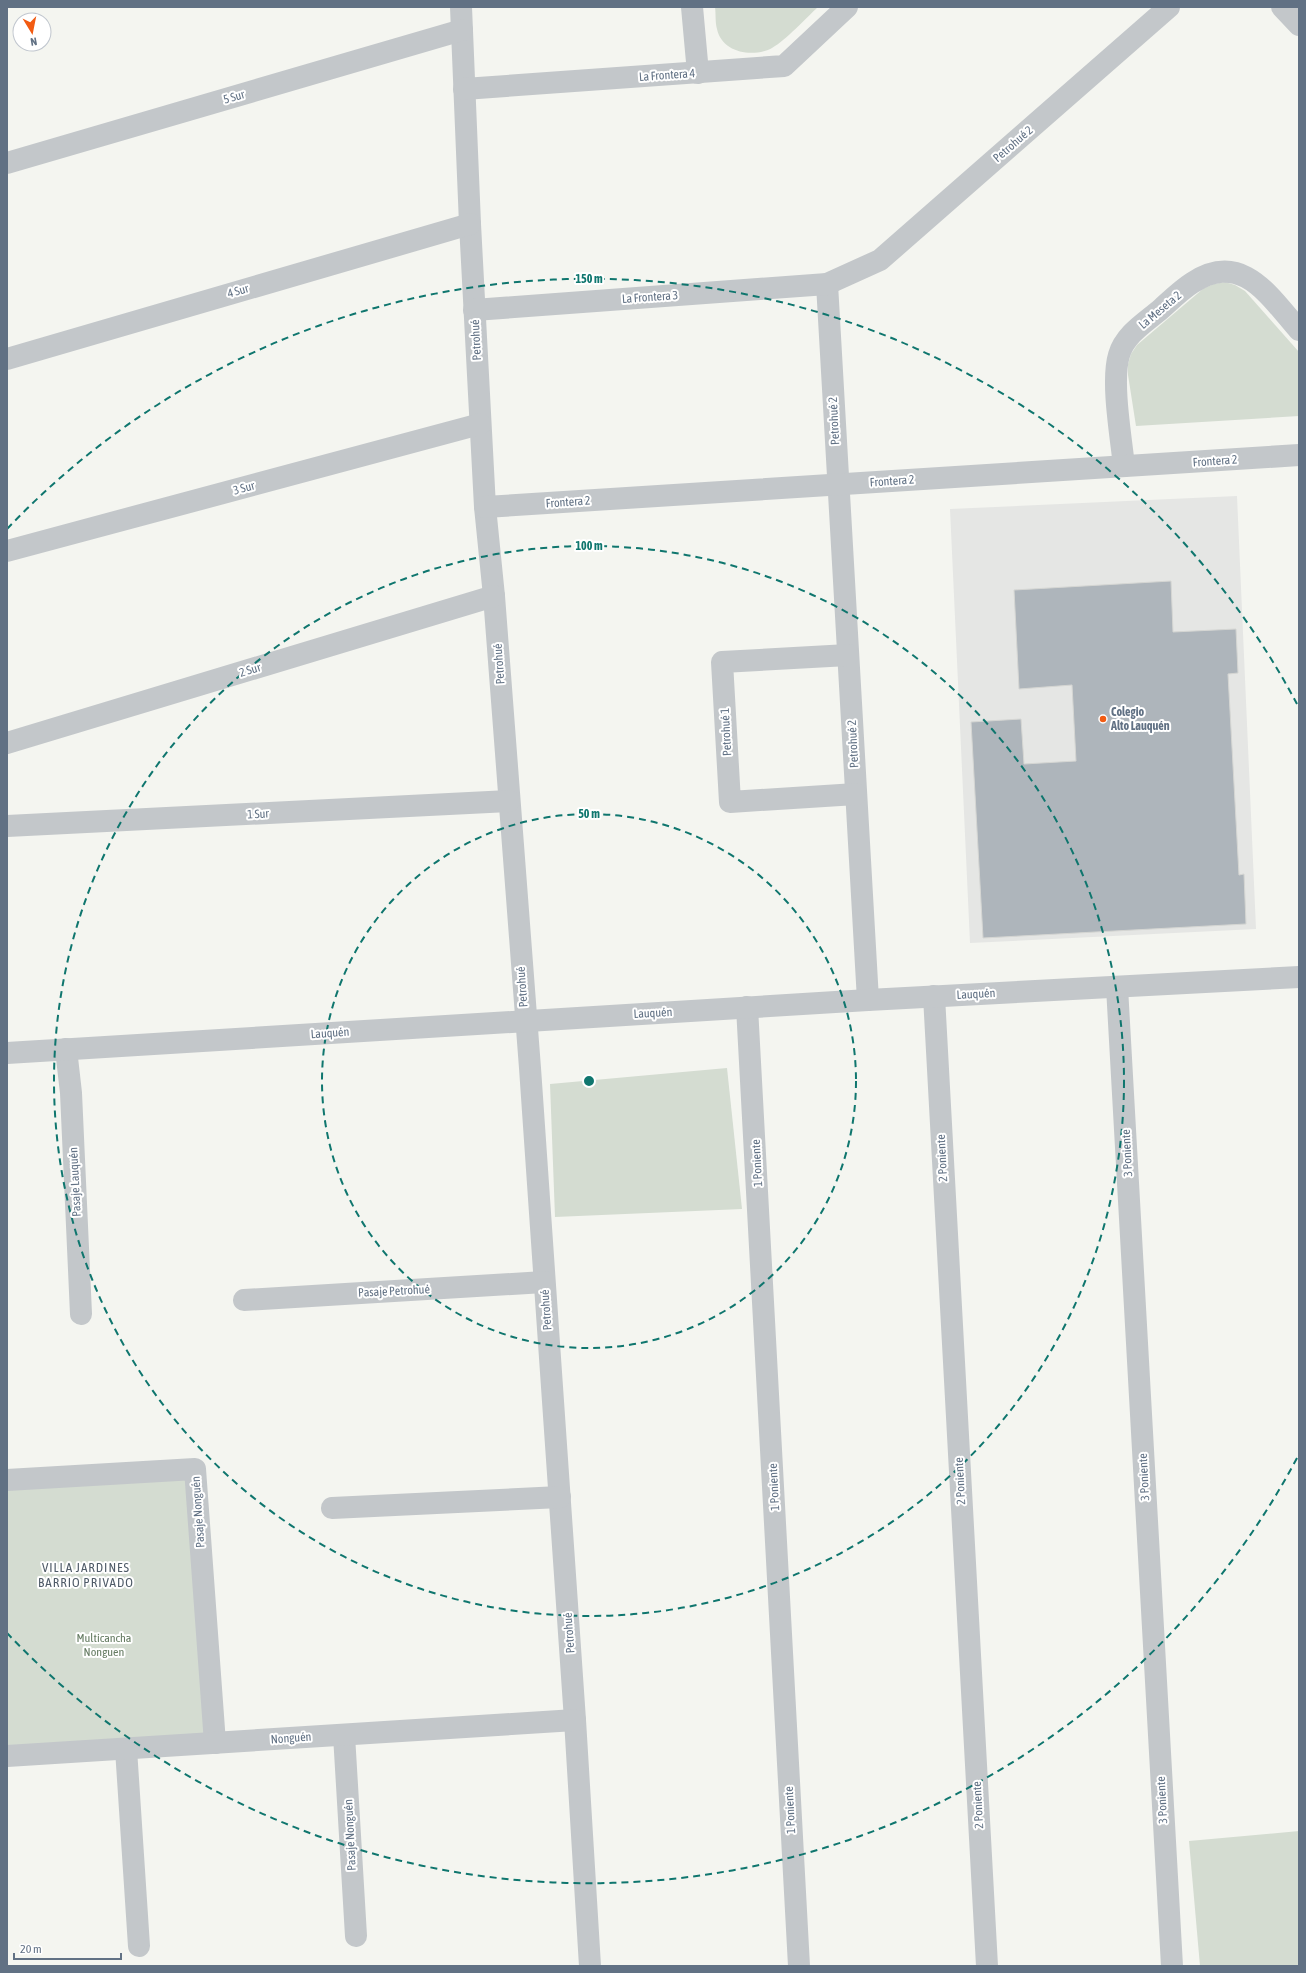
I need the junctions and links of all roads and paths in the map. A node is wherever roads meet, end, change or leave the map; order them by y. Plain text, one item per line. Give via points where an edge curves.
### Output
1 (461, 7) edge
2 (692, 7) edge
3 (847, 7) edge
4 (1169, 7) edge
5 (1282, 7) edge
6 (1299, 25) edge
7 (462, 30) junction
8 (698, 73) junction
9 (464, 89) junction
10 (7, 163) edge
11 (470, 224) junction
12 (827, 284) junction
13 (474, 310) junction
14 (1299, 330) edge
15 (7, 359) edge
16 (480, 424) junction
17 (1299, 455) edge
18 (1124, 466) junction
19 (838, 485) junction
20 (485, 507) junction
21 (7, 551) edge
22 (494, 596) junction
23 (848, 655) junction
24 (7, 743) edge
25 (856, 794) junction
26 (509, 801) junction
27 (7, 826) edge
28 (1299, 977) edge
29 (1117, 987) junction
30 (934, 996) junction
31 (868, 1000) junction
32 (747, 1007) junction
33 (525, 1021) junction
34 (66, 1050) junction
35 (7, 1053) edge
36 (544, 1282) junction
37 (244, 1300) dead end
38 (81, 1314) dead end
39 (7, 1480) edge
40 (560, 1497) junction
41 (332, 1508) dead end
42 (576, 1720) junction
43 (344, 1735) junction
44 (215, 1743) junction
45 (126, 1749) junction
46 (7, 1756) edge
47 (356, 1936) dead end
48 (138, 1946) dead end
49 (590, 1966) edge
50 (799, 1966) edge
51 (987, 1966) edge
52 (1172, 1966) edge

1 - 7 street, Petrohué
2 - 8 street
3 - 8 street, La Frontera 4 via 784,66
4 - 12 street, Petrohué 2 via 880,260
5 - 6 street
7 - 9 street, Petrohué
7 - 10 street, 5 Sur
8 - 9 street, La Frontera 4
9 - 11 street, Petrohué
11 - 13 street, Petrohué
11 - 15 street, 4 Sur
12 - 13 street, La Frontera 3
12 - 19 street, Petrohué 2
13 - 16 street, Petrohué
14 - 18 street, La Meseta 2 via 1263,288 1245,275 1227,271 1210,273 1192,283 1123,343 1116,374
16 - 20 street, Petrohué
16 - 21 street, 3 Sur
17 - 18 street, Frontera 2
18 - 19 street, Frontera 2
19 - 20 street, Frontera 2
19 - 23 street, Petrohué 2
20 - 22 street, Petrohué
22 - 24 street, 2 Sur
22 - 26 street, Petrohué
23 - 25 street, Petrohué 2
23 - 25 street, Petrohué 1 via 722,662 730,802
25 - 31 street, Petrohué 2
26 - 27 street, 1 Sur
26 - 33 street, Petrohué
28 - 29 street, Lauquén
29 - 30 street, Lauquén
29 - 52 street, 3 Poniente
30 - 31 street, Lauquén
30 - 51 street, 2 Poniente
31 - 32 street, Lauquén
32 - 33 street, Lauquén
32 - 50 street, 1 Poniente
33 - 34 street, Lauquén
33 - 36 street, Petrohué
34 - 35 street, Lauquén
34 - 38 street, Pasaje Lauquén via 71,1093
36 - 37 street, Pasaje Petrohué
36 - 40 street, Petrohué
39 - 44 street, Pasaje Nonguén via 195,1469
40 - 41 street
40 - 42 street, Petrohué
42 - 43 street, Nonguén
42 - 49 street, Petrohué
43 - 44 street, Nonguén
43 - 47 street, Pasaje Nonguén
44 - 45 street, Nonguén
45 - 46 street, Nonguén
45 - 48 street

